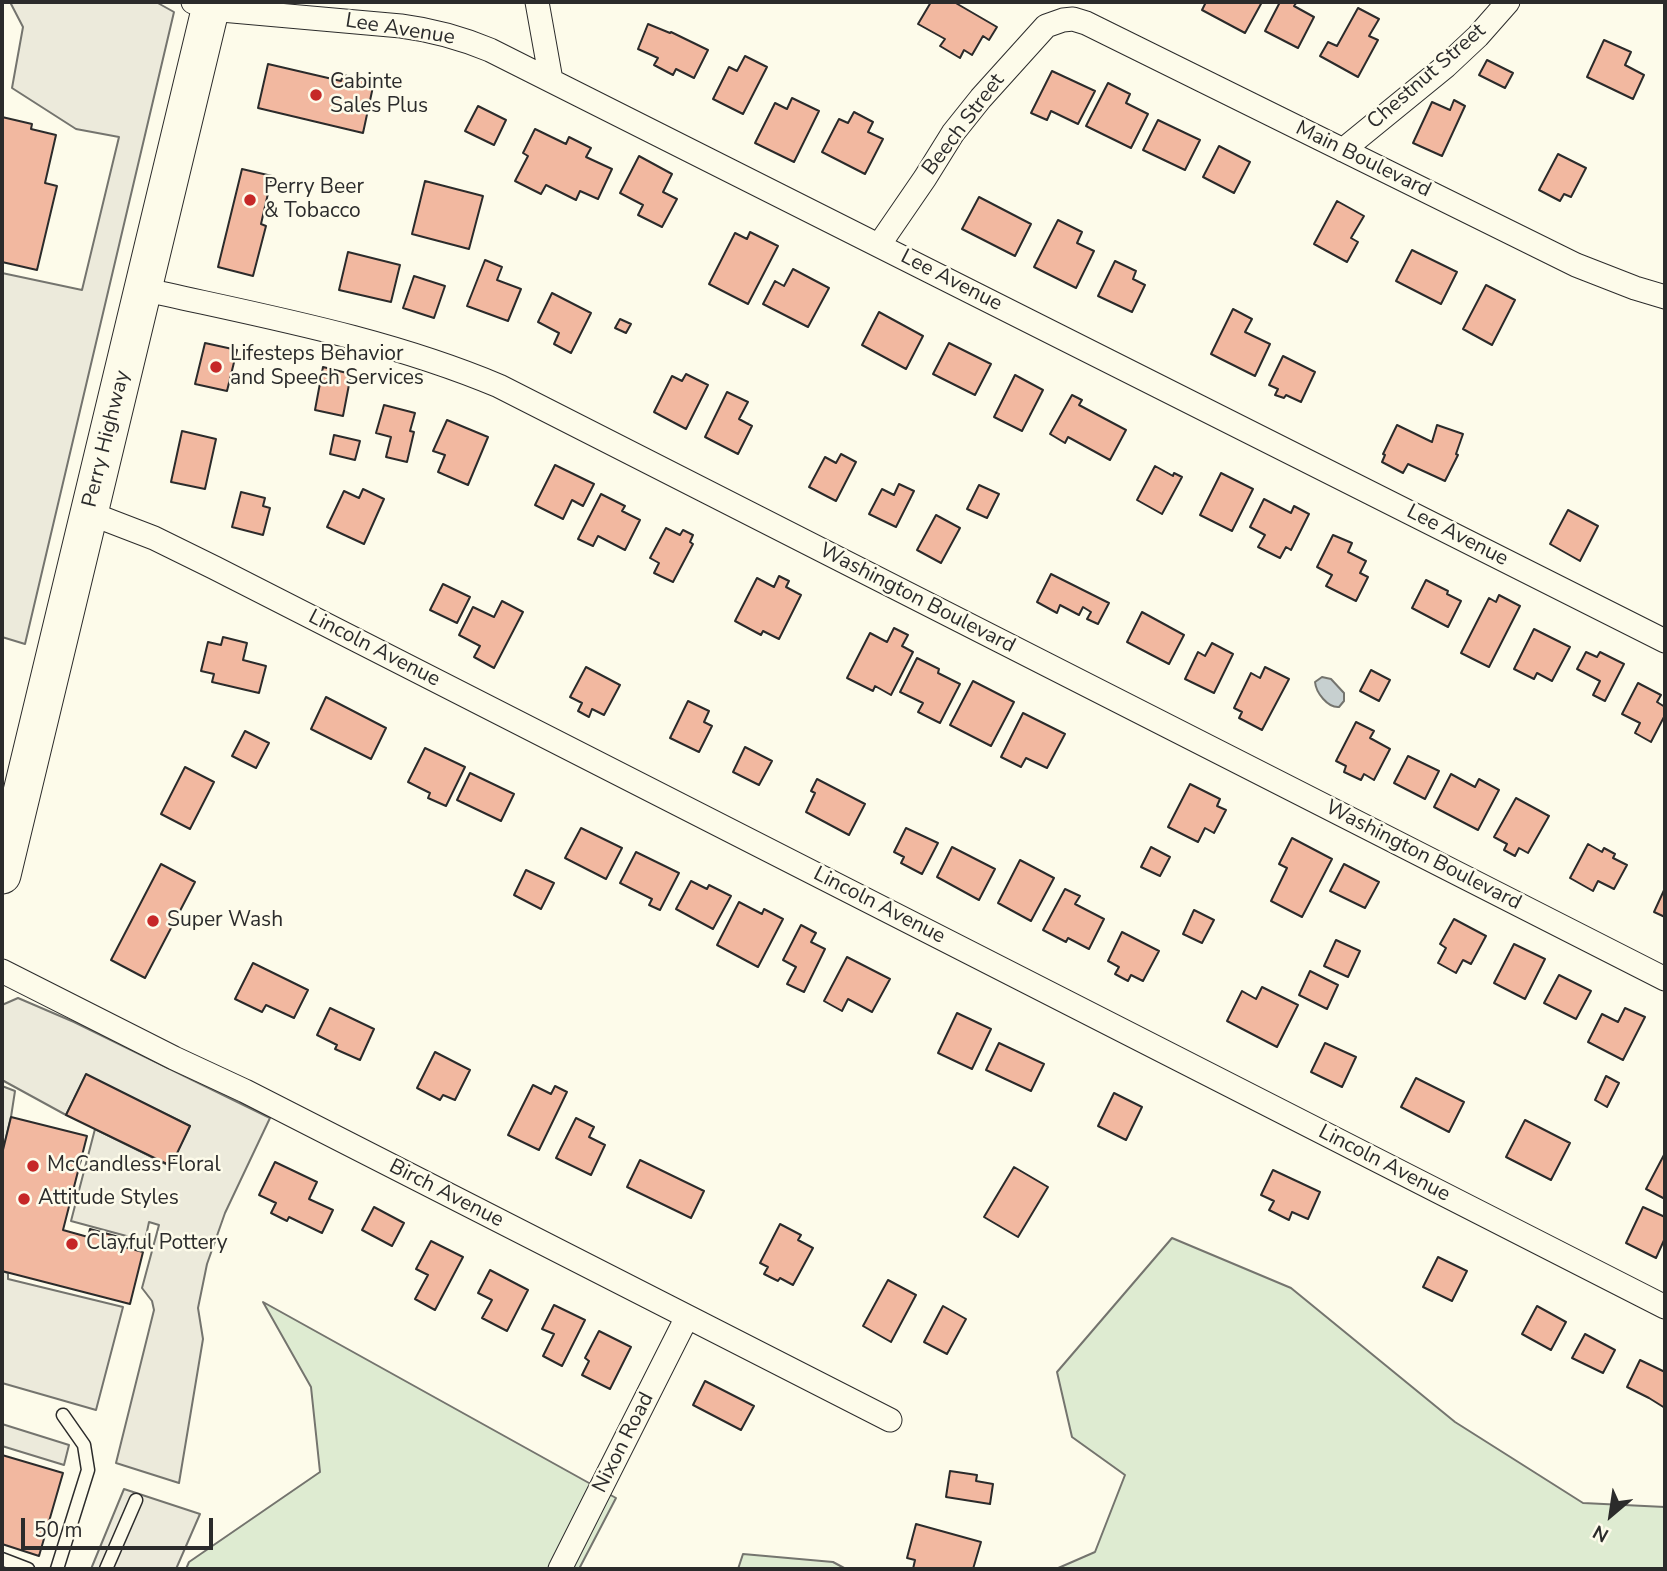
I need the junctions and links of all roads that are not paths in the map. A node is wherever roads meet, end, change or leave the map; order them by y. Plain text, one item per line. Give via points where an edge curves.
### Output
1 (537, 2) edge
2 (1508, 2) edge
3 (205, 4) edge
4 (1063, 20) joint
5 (551, 80) junction
6 (1343, 150) junction
7 (879, 245) junction
8 (142, 289) junction
9 (1665, 297) edge
10 (89, 513) junction
11 (1665, 641) edge
12 (2, 875) edge
13 (2, 971) edge
14 (1665, 979) edge
15 (1665, 1307) edge
16 (687, 1317) junction
17 (63, 1415) dead end
18 (890, 1420) dead end
19 (136, 1500) dead end
20 (2, 1559) edge
21 (28, 1569) edge
22 (57, 1569) edge
23 (106, 1569) edge
24 (560, 1569) edge

1 - 5 street
2 - 6 street, Chestnut Street via 1446,66
3 - 5 street, Lee Avenue via 449,34
3 - 8 main road, Perry Highway
4 - 6 street, Main Boulevard via 1086,23
4 - 7 street, Beech Street via 1046,26 981,98
5 - 7 street, Lee Avenue
6 - 9 street, Main Boulevard via 1576,265
7 - 11 street, Lee Avenue
8 - 10 main road, Perry Highway
8 - 14 street, Washington Boulevard via 355,338 499,386
10 - 12 main road, Perry Highway
10 - 15 street, Lincoln Avenue via 215,568
13 - 16 street, Birch Avenue
16 - 18 street, Birch Avenue
16 - 24 street, Nixon Road
17 - 22 lane via 84,1445 88,1470
19 - 23 lane
20 - 21 lane

